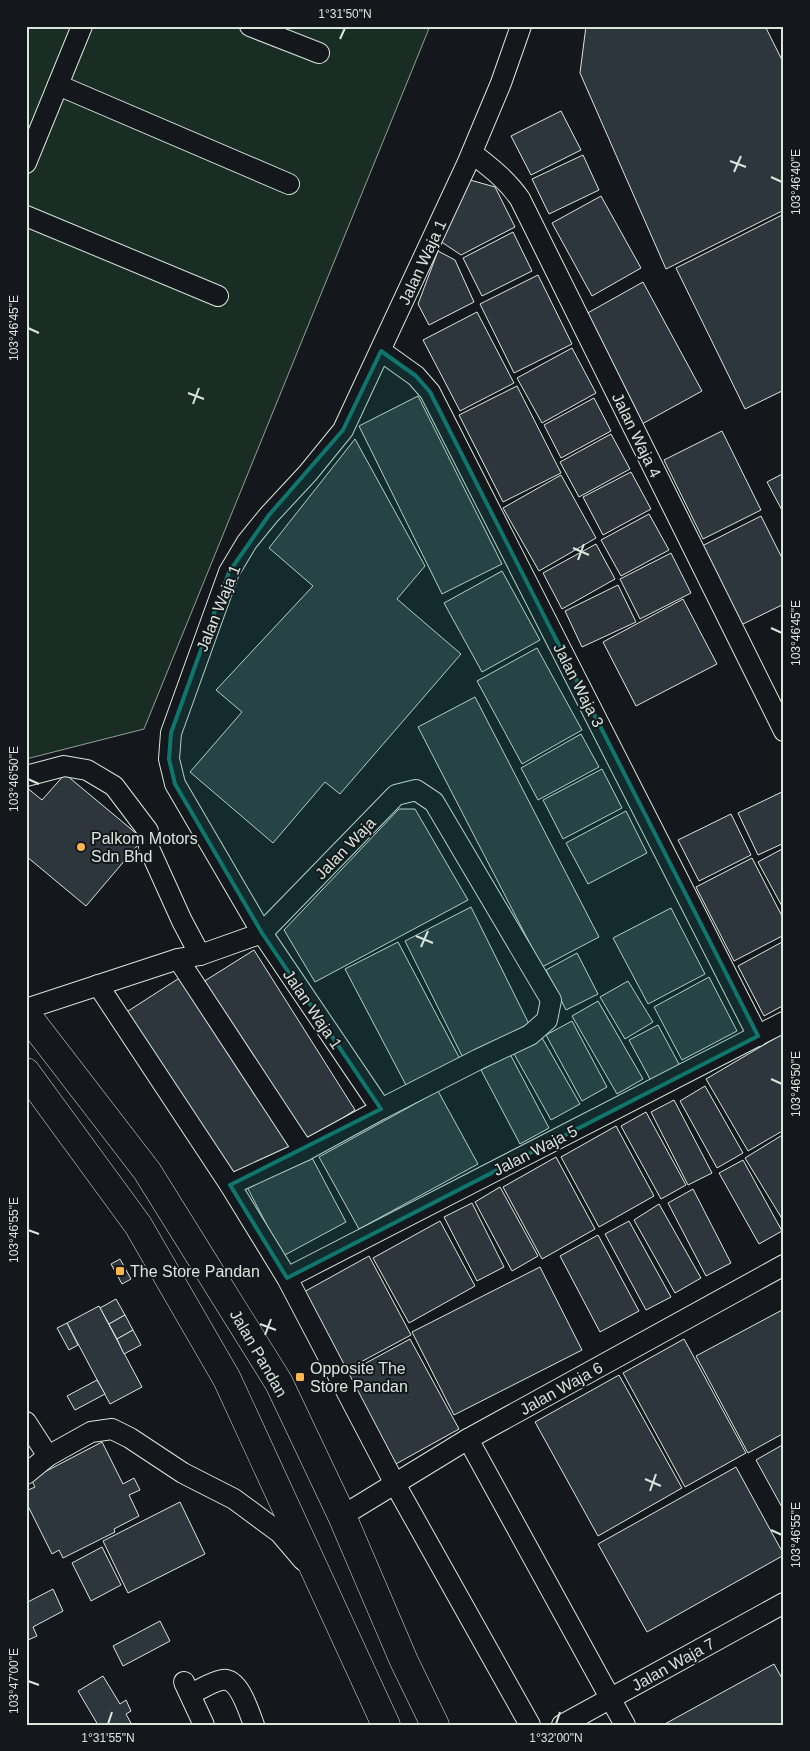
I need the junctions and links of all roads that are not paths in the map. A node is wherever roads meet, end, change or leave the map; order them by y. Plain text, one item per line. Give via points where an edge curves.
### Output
1 (82, 26) edge
2 (250, 26) edge
3 (521, 26) edge
4 (319, 53) dead end
5 (58, 85) junction
6 (472, 153) junction
7 (26, 163) edge
8 (289, 184) dead end
9 (26, 216) edge
10 (218, 296) dead end
11 (381, 351) junction
12 (784, 730) edge
13 (26, 776) edge
14 (262, 933) junction
15 (200, 955) junction
16 (178, 959) junction
17 (98, 985) junction
18 (26, 1009) edge
19 (26, 1014) edge
20 (784, 1022) edge
21 (758, 1036) junction
22 (26, 1072) edge
23 (381, 1109) junction
24 (304, 1151) junction
25 (230, 1185) junction
26 (784, 1265) edge
27 (287, 1278) junction
28 (26, 1422) edge
29 (468, 1439) junction
30 (48, 1456) junction
31 (26, 1474) edge
32 (395, 1484) junction
33 (342, 1516) junction
34 (317, 1576) junction
35 (784, 1603) edge
36 (611, 1699) junction
37 (204, 1725) edge
38 (254, 1725) edge
39 (386, 1725) edge
40 (435, 1725) edge
41 (530, 1725) edge
42 (562, 1725) edge
43 (625, 1725) edge

1 - 5 street
2 - 4 street
3 - 6 street, Jalan Waja 1
5 - 7 street
5 - 8 street
6 - 11 street, Jalan Waja 1
6 - 12 street, Jalan Waja 4 via 500,175 520,199
9 - 10 street
11 - 14 street, Jalan Waja 1 via 343,430 268,515 229,572 171,733 169,759 176,784
11 - 21 street, Jalan Waja 3 via 416,376 430,392
13 - 15 street via 64,766 87,770 114,786 148,832 149,848
14 - 15 street, Jalan Waja
14 - 23 street, Jalan Waja 1
14 - 23 street, Jalan Waja via 396,795 416,790 434,802 551,1000 548,1020 530,1035
15 - 16 street, Jalan Waja
16 - 17 street, Jalan Waja
16 - 24 street
17 - 18 street, Jalan Waja
17 - 25 street
19 - 33 highway, Jalan Pandan via 147,1171 279,1383
20 - 21 street, Jalan Waja 5
21 - 27 street, Jalan Waja 5
22 - 34 highway via 138,1225 228,1379
23 - 24 street
24 - 25 street
25 - 27 street
26 - 29 street, Jalan Waja 6
27 - 32 street
28 - 30 street
29 - 32 street, Jalan Waja 6
29 - 36 street
30 - 31 street
30 - 34 street via 91,1432 112,1429 183,1473 234,1499 280,1533
32 - 33 street, Jalan Waja 6
32 - 41 street
33 - 40 highway, Jalan Pandan
34 - 39 highway
35 - 36 street, Jalan Waja 7
36 - 42 street, Jalan Waja 7
36 - 43 street
37 - 38 street via 187,1688 224,1680 238,1688

